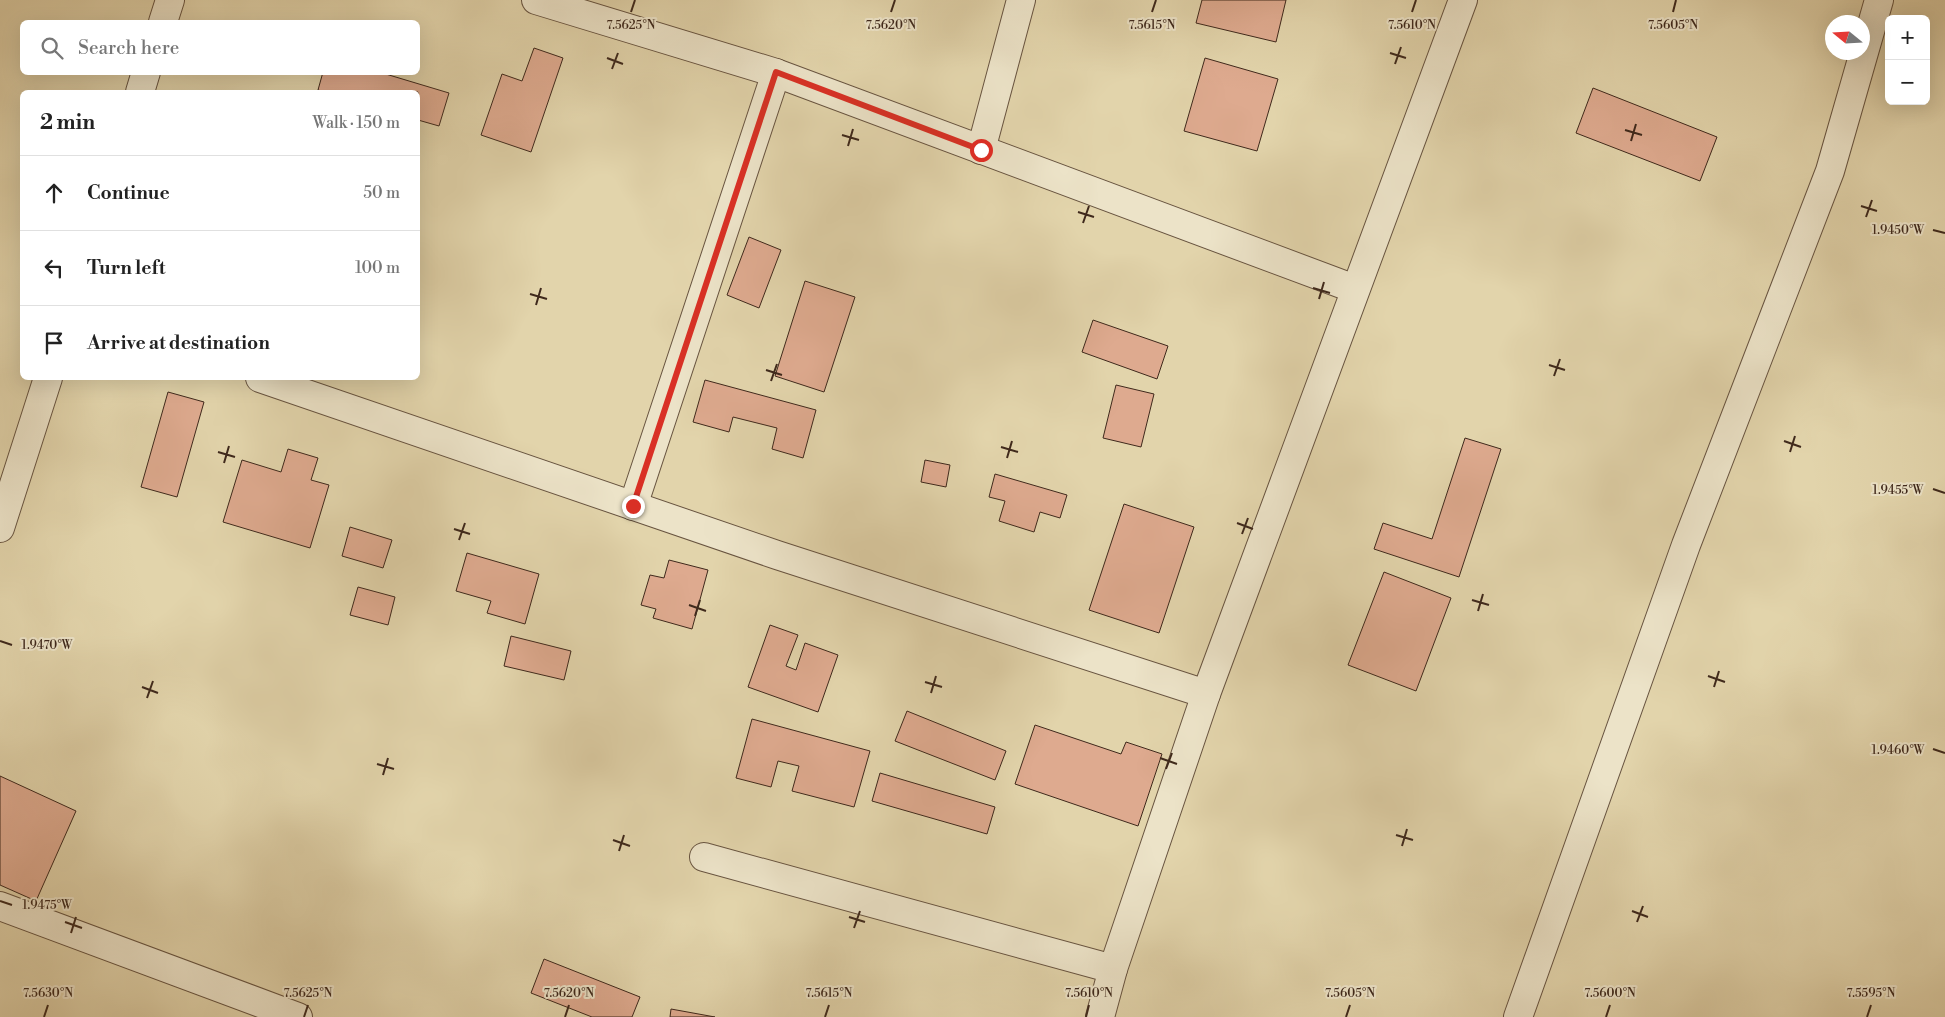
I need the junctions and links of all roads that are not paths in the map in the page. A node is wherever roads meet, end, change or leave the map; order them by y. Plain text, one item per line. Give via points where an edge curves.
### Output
1 (170, 0) edge
2 (536, 0) edge
3 (1021, 0) edge
4 (1462, 0) edge
5 (1879, 0) edge
6 (164, 20) edge
7 (776, 72) junction
8 (145, 75) edge
9 (141, 90) edge
10 (981, 150) junction
11 (1355, 289) junction
12 (47, 380) edge
13 (266, 380) edge
14 (633, 506) junction
15 (0, 528) edge
16 (1206, 694) junction
17 (704, 857) dead end
18 (0, 906) edge
19 (1113, 969) junction
20 (298, 1017) edge
21 (1100, 1017) edge
22 (1518, 1017) edge

1 - 6 street
2 - 7 street
3 - 10 street
4 - 11 street
5 - 22 street via 1830,171 1686,545
7 - 10 street
7 - 14 street
8 - 9 street
10 - 11 street
11 - 16 street
12 - 15 street
13 - 14 street
14 - 16 street
16 - 19 street
17 - 19 street
18 - 20 street
19 - 21 street

